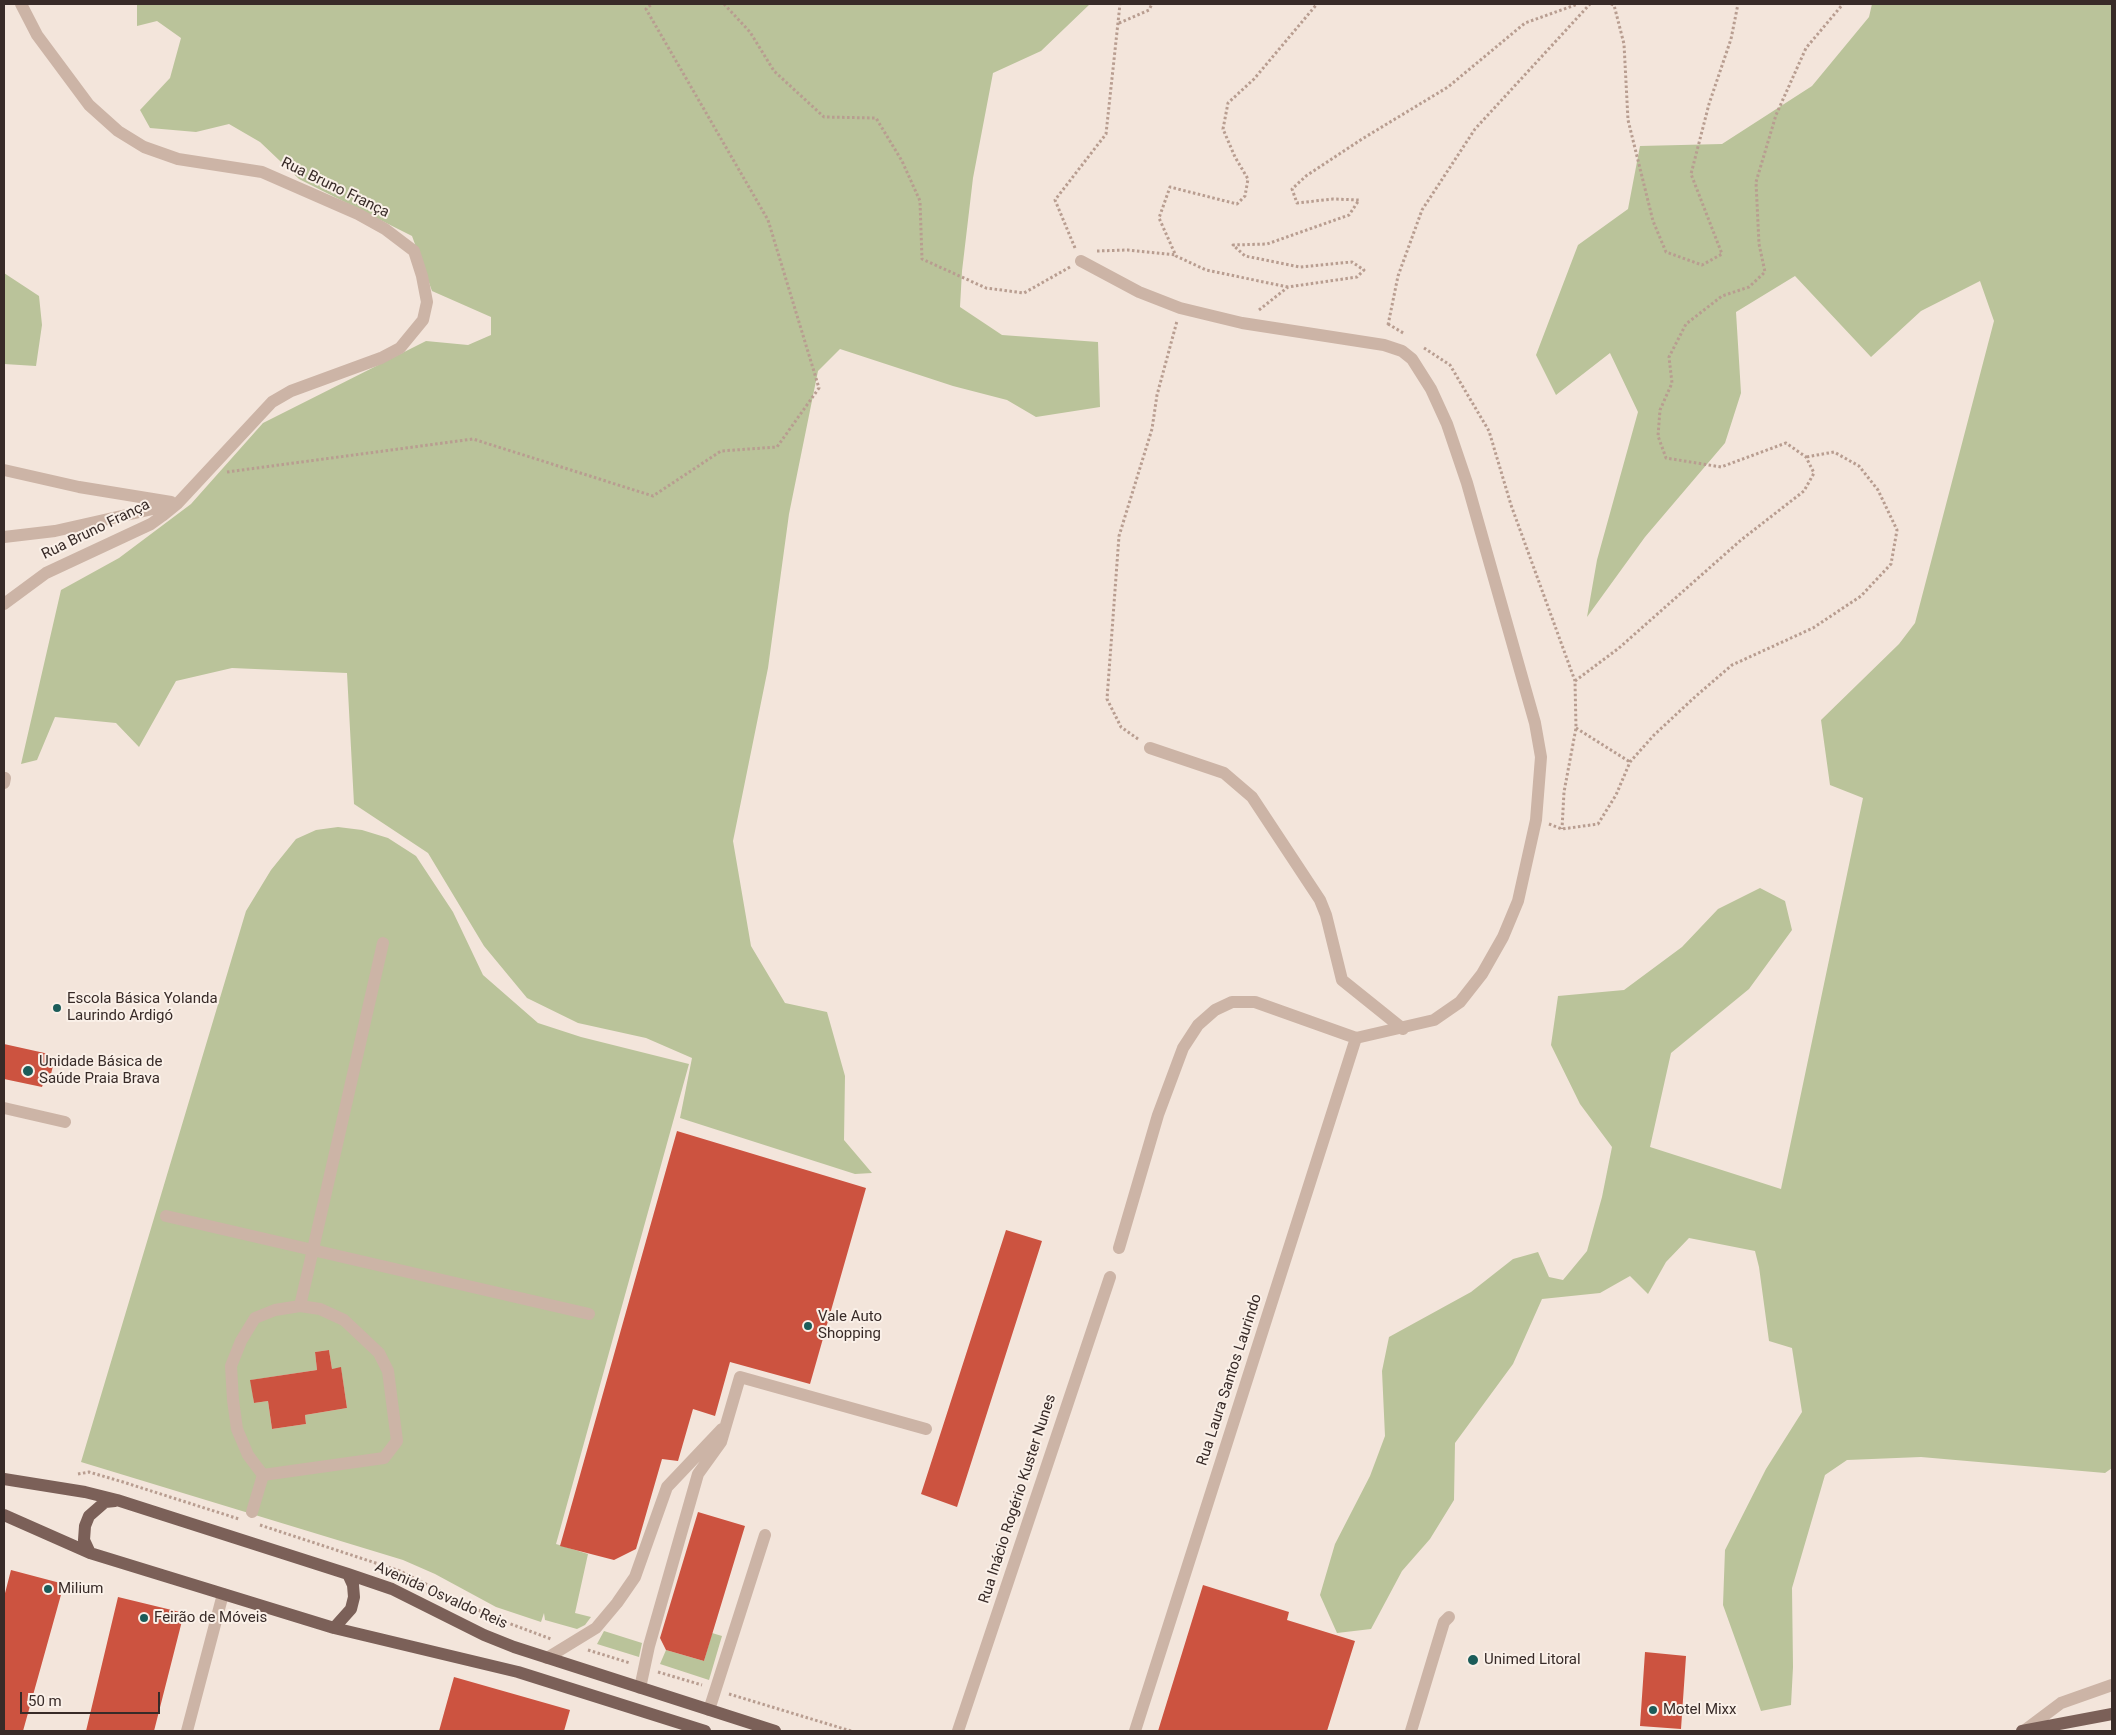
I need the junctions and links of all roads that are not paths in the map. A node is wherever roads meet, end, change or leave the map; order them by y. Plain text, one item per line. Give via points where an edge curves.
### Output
1 (20, 4) edge
2 (1081, 261) road end
3 (4, 470) edge
4 (178, 503) junction
5 (4, 537) edge
6 (4, 604) edge
7 (1150, 748) road end
8 (383, 943) dead end
9 (1403, 1029) junction
10 (1356, 1038) junction
11 (4, 1108) edge
12 (65, 1122) dead end
13 (166, 1216) dead end
14 (1119, 1248) dead end
15 (312, 1250) junction
16 (1110, 1277) dead end
17 (300, 1306) junction
18 (589, 1314) dead end
19 (727, 1423) junction
20 (926, 1429) dead end
21 (692, 1460) junction
22 (705, 1465) junction
23 (263, 1475) junction
24 (4, 1479) edge
25 (117, 1500) junction
26 (252, 1512) dead end
27 (4, 1515) edge
28 (765, 1535) dead end
29 (90, 1553) junction
30 (348, 1574) junction
31 (223, 1594) junction
32 (1449, 1617) dead end
33 (334, 1628) junction
34 (547, 1658) junction
35 (2112, 1685) edge
36 (640, 1688) junction
37 (709, 1710) junction
38 (2112, 1714) edge
39 (186, 1731) edge
40 (705, 1731) edge
41 (775, 1731) edge
42 (958, 1731) edge
43 (1136, 1731) edge
44 (1410, 1731) edge
45 (2023, 1731) edge

1 - 4 street, Rua Bruno França via 37,35 89,105 118,131 144,147 178,159 271,175 358,214 414,251 422,276 427,302 423,320 400,348 290,391 272,402
2 - 9 street via 1139,292 1180,308 1242,323 1384,345 1402,351 1417,366 1447,424 1467,482 1536,723 1541,757 1536,820 1518,901 1503,936 1482,974 1460,1002 1434,1020
3 - 4 street via 79,487
4 - 5 street via 55,531
4 - 6 street, Rua Bruno França via 151,524 46,573
7 - 9 street via 1224,773 1252,796 1320,900 1342,980
8 - 15 street
9 - 10 street
10 - 14 street via 1255,1002 1232,1002 1215,1010 1198,1025 1182,1048 1158,1115
10 - 43 street, Rua Laura Santos Laurindo
11 - 12 street
13 - 15 street
15 - 17 street
15 - 18 street
16 - 42 street, Rua Inácio Rogério Kuster Nunes
17 - 23 street via 275,1310 255,1318 240,1341 232,1366 237,1429 248,1455
17 - 23 street via 320,1309 344,1320 380,1353 388,1371 397,1441 384,1458
19 - 20 street via 740,1377
19 - 21 street
19 - 22 street via 721,1442
21 - 22 street
21 - 34 street via 666,1487 635,1577 616,1603 596,1628
22 - 36 street via 698,1474
23 - 26 street
24 - 25 main road, Avenida Osvaldo Reis
25 - 29 main road via 105,1502 89,1516 84,1540
25 - 30 main road, Avenida Osvaldo Reis
27 - 29 main road
28 - 37 street
29 - 31 main road
30 - 33 main road via 353,1585 351,1609
30 - 34 main road, Avenida Osvaldo Reis via 392,1589 484,1635
31 - 33 main road
31 - 39 street
32 - 44 street via 1444,1622
33 - 40 main road via 518,1672
34 - 36 main road, Avenida Osvaldo Reis
35 - 45 street via 2061,1703
36 - 37 main road, Avenida Osvaldo Reis
37 - 41 main road, Avenida Osvaldo Reis
38 - 45 main road

